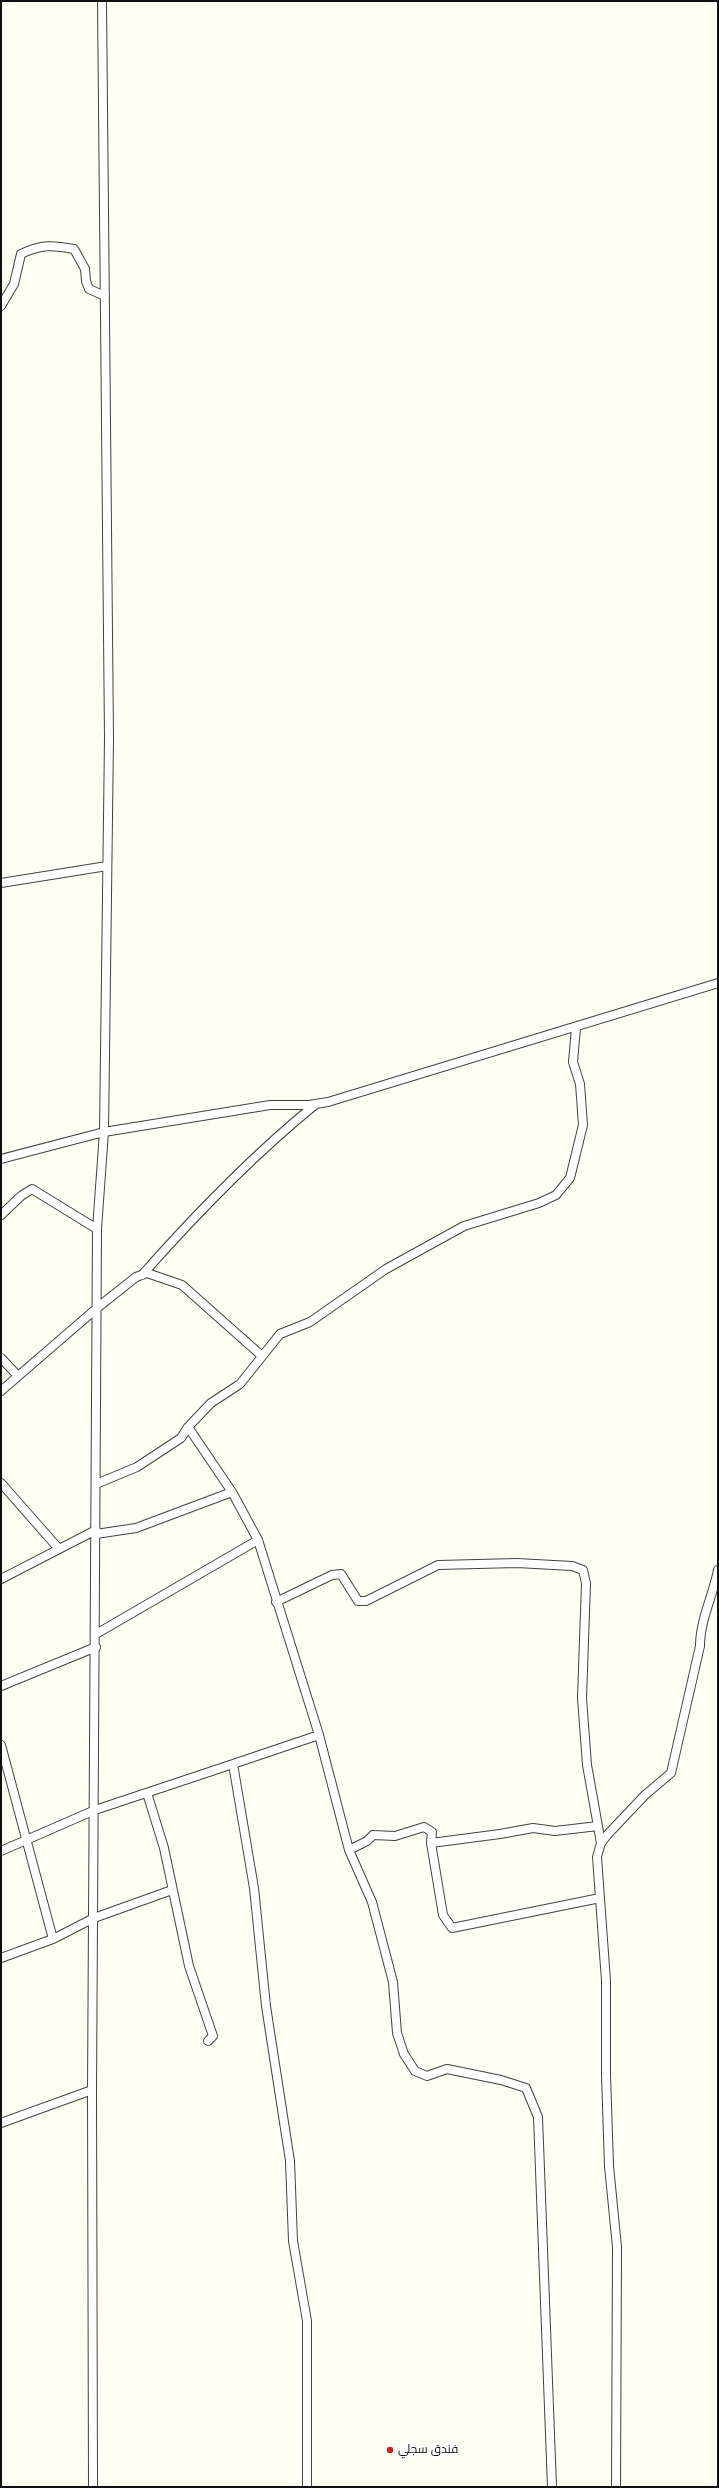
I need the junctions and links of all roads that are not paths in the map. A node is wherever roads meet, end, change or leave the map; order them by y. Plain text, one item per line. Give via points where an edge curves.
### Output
1 (102, 1) edge
2 (105, 296) junction
3 (1, 306) edge
4 (108, 866) junction
5 (1, 882) edge
6 (718, 983) edge
7 (576, 1028) junction
8 (317, 1104) junction
9 (104, 1132) junction
10 (1, 1159) edge
11 (1, 1215) edge
12 (97, 1229) junction
13 (142, 1275) junction
14 (97, 1308) junction
15 (262, 1356) junction
16 (1, 1358) edge
17 (18, 1376) junction
18 (1, 1391) edge
19 (188, 1427) junction
20 (1, 1483) edge
21 (96, 1484) junction
22 (232, 1492) junction
23 (96, 1532) junction
24 (258, 1540) junction
25 (59, 1549) junction
26 (718, 1570) edge
27 (1, 1579) edge
28 (276, 1602) junction
29 (96, 1634) junction
30 (96, 1647) junction
31 (1, 1686) edge
32 (319, 1736) junction
33 (1, 1745) edge
34 (233, 1764) junction
35 (147, 1792) junction
36 (95, 1810) junction
37 (598, 1826) junction
38 (26, 1840) junction
39 (431, 1843) junction
40 (601, 1843) junction
41 (349, 1850) junction
42 (1, 1851) edge
43 (172, 1890) junction
44 (600, 1898) junction
45 (94, 1918) junction
46 (53, 1939) junction
47 (1, 1958) edge
48 (208, 2041) dead end
49 (92, 2090) junction
50 (1, 2123) edge
51 (93, 2487) edge
52 (307, 2487) edge
53 (552, 2487) edge
54 (616, 2487) edge

1 - 2 street
2 - 3 street via 89,289 86,269 74,249 52,244 37,246 21,254 14,284
2 - 4 street
4 - 5 street
4 - 9 street
6 - 7 street
7 - 8 street
7 - 15 street via 573,1062 580,1084 583,1125 570,1178 556,1194 539,1203 464,1226 418,1251 386,1269 310,1322 280,1334
8 - 9 street via 264,1106
8 - 13 street via 274,1139 188,1224
9 - 10 street
9 - 12 street
11 - 12 street via 32,1189
12 - 14 street
13 - 14 street
13 - 15 street via 147,1273 160,1276 182,1285
14 - 17 street
14 - 21 street
15 - 19 street via 240,1384 211,1403
16 - 17 street
17 - 18 street
19 - 21 street via 181,1438 137,1467
19 - 22 street
20 - 25 street
21 - 23 street
22 - 23 street via 136,1528
22 - 24 street
23 - 25 street
23 - 29 street
24 - 28 street
24 - 29 street
25 - 27 street
26 - 40 street via 710,1604 700,1630 700,1646 671,1773 645,1795
28 - 32 street
28 - 37 street via 332,1575 341,1574 358,1601 366,1601 438,1564 517,1563 572,1566 583,1570 586,1583 582,1698 587,1765
29 - 30 street
30 - 31 street
30 - 36 street
32 - 34 street
32 - 41 street
33 - 38 street
34 - 35 street
34 - 52 street via 254,1888 266,2006 290,2160 293,2241 308,2321
35 - 36 street
35 - 43 street via 164,1848
36 - 38 street
36 - 45 street
37 - 39 street via 555,1831 533,1828
37 - 40 street
38 - 42 street
38 - 46 street
39 - 41 street via 432,1832 424,1827 395,1836 373,1834 367,1841
39 - 44 street via 443,1915 452,1928
40 - 44 street via 597,1857
41 - 53 street via 372,1902 393,1982 397,2033 404,2054 415,2071 427,2076 447,2069 526,2088 538,2117
43 - 45 street
43 - 48 street via 189,1966 210,2022 213,2036
44 - 54 street via 606,1981 609,2166 617,2247
45 - 46 street
45 - 49 street
46 - 47 street
49 - 50 street
49 - 51 street

